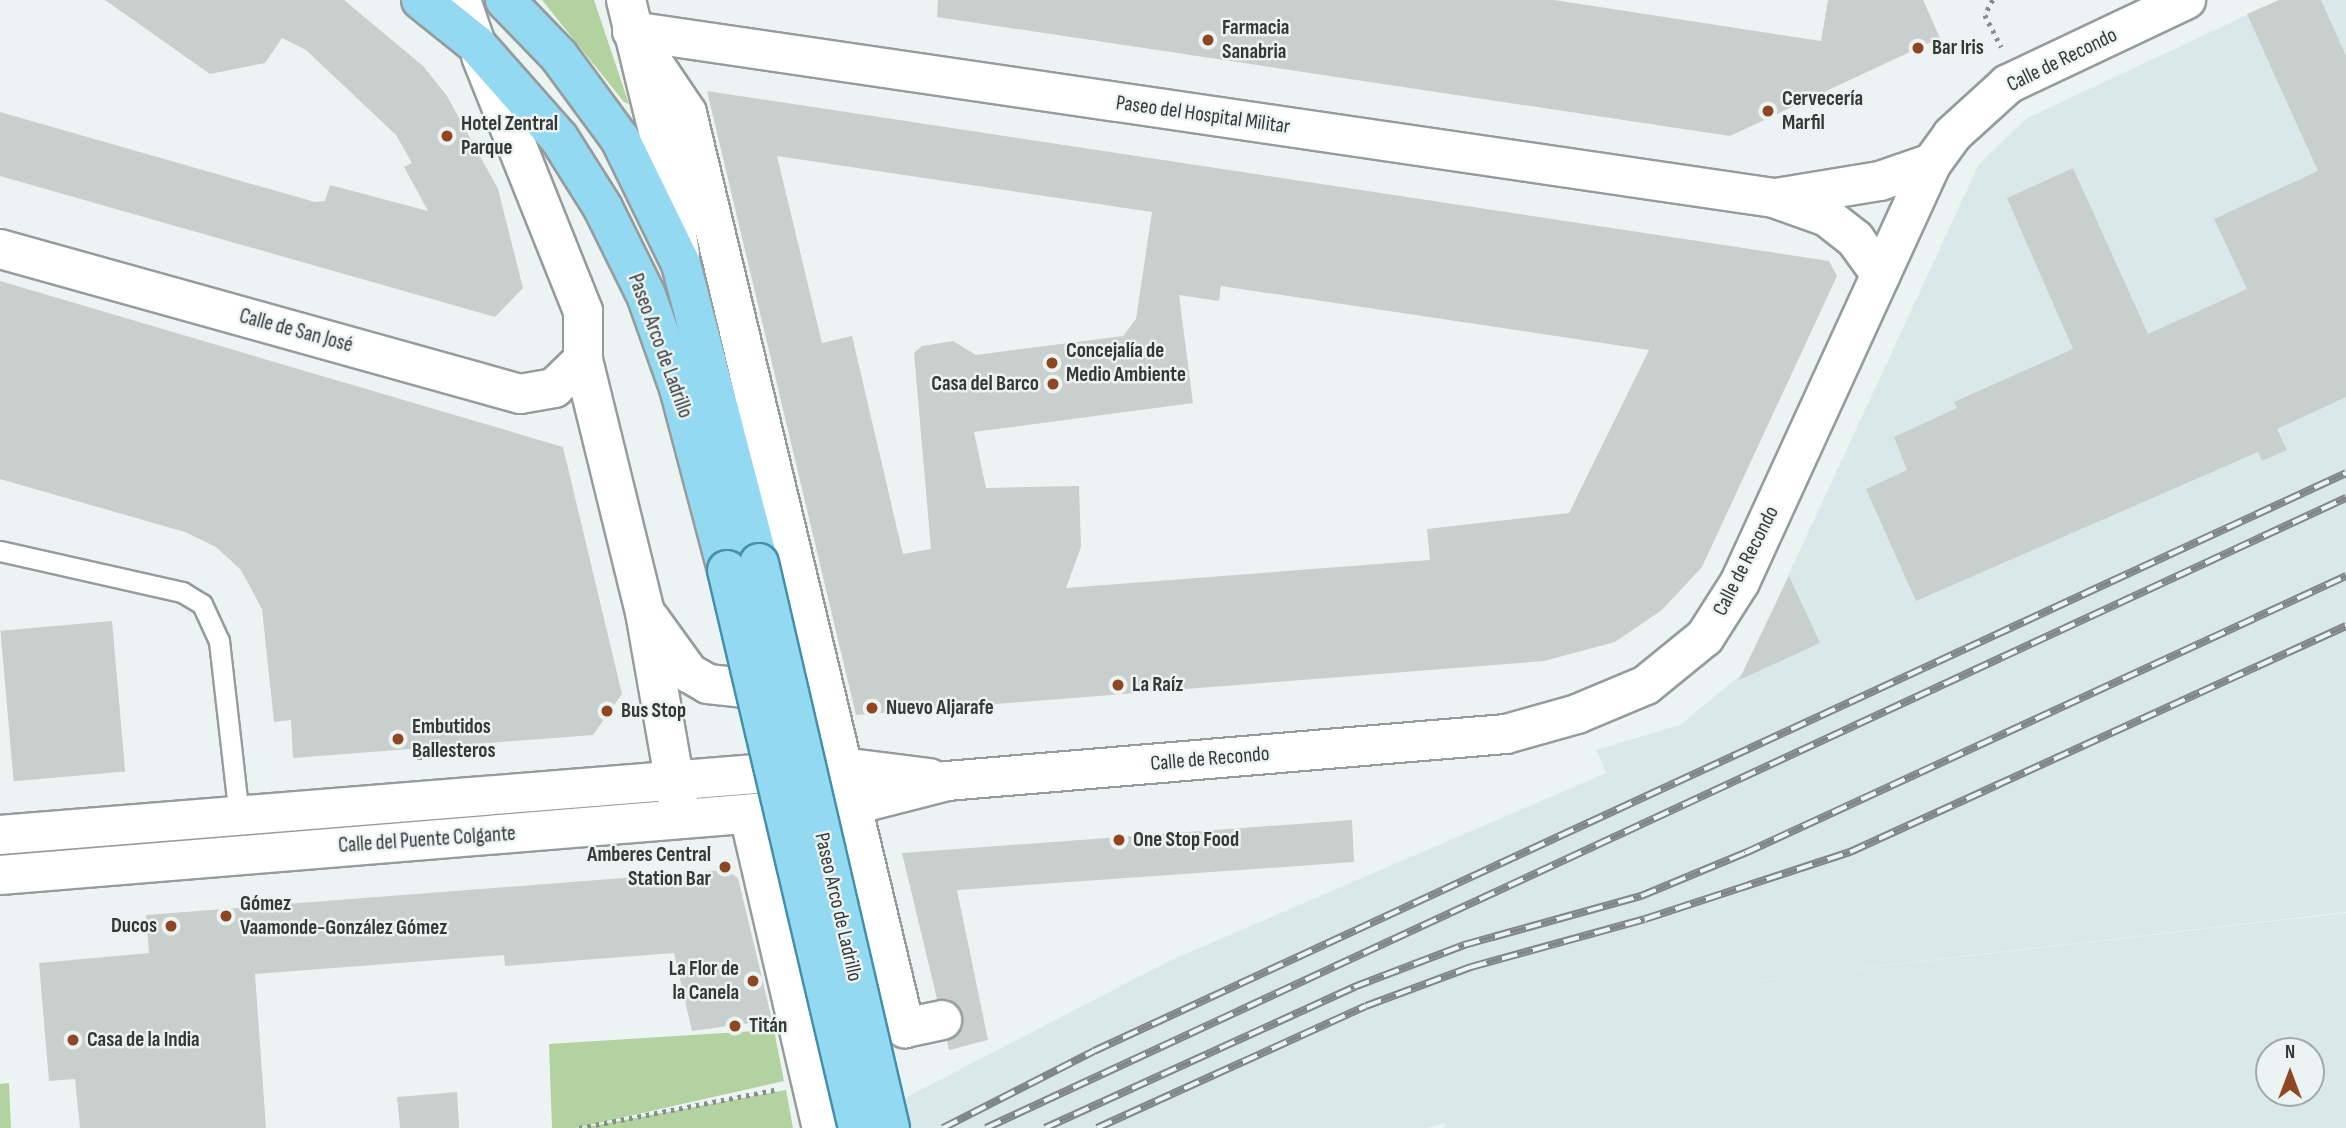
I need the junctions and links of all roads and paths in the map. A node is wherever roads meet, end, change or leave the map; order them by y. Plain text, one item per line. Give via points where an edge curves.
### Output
1 (421, 0) edge
2 (461, 0) edge
3 (505, 0) edge
4 (1993, 0) edge
5 (2186, 0) edge
6 (629, 15) edge
7 (476, 44) junction
8 (2016, 80) junction
9 (1932, 163) junction
10 (1773, 198) junction
11 (0, 249) edge
12 (681, 264) junction
13 (1881, 275) junction
14 (583, 360) junction
15 (0, 551) edge
16 (743, 567) junction
17 (645, 612) junction
18 (813, 650) junction
19 (842, 767) junction
20 (947, 781) junction
21 (676, 782) junction
22 (853, 805) junction
23 (750, 815) junction
24 (239, 817) junction
25 (681, 821) junction
26 (0, 835) edge
27 (0, 875) edge
28 (942, 1020) dead end
29 (812, 1082) junction
30 (579, 1128) edge
31 (822, 1128) edge
32 (858, 1128) edge
33 (890, 1128) edge

1 - 7 main road
2 - 7 street, Paseo Arco de Ladrillo
3 - 12 main road, Paseo Arco de Ladrillo via 559,56 620,139
4 - 8 path via 1985,15
5 - 8 street, Calle de Recondo
6 - 10 street, Paseo del Hospital Militar
6 - 12 street, Paseo Arco de Ladrillo via 669,176
6 - 18 street, Paseo Arco de Ladrillo via 687,113
7 - 14 street, Paseo Arco de Ladrillo via 519,139 583,311
7 - 16 main road, Paseo Arco de Ladrillo via 559,138 603,208 646,295
8 - 9 street, Calle de Recondo via 1968,119
9 - 10 street, Paseo del Hospital Militar via 1880,181
9 - 13 street, Calle de Recondo
10 - 13 street, Paseo del Hospital Militar via 1827,217 1855,239
11 - 14 street, Calle de San José via 520,394 554,388
12 - 16 main road, Paseo Arco de Ladrillo
13 - 20 street, Calle de Recondo via 1740,582 1706,637 1646,685 1577,714 1506,734
14 - 17 street, Paseo Arco de Ladrillo
15 - 24 lane via 189,593 202,604 219,641
16 - 32 main road, Paseo Arco de Ladrillo, bridge
16 - 33 main road, Paseo Arco de Ladrillo, bridge
17 - 18 street, Paseo Arco de Ladrillo via 689,673 708,684 784,687 799,677
17 - 21 street, Paseo Arco de Ladrillo
18 - 19 street, Paseo Arco de Ladrillo
19 - 20 street, Calle de Recondo
19 - 21 street, Calle del Puente Colgante
19 - 22 street, Paseo Arco de Ladrillo
20 - 22 street, Calle de Recondo
21 - 24 street, Calle del Puente Colgante
21 - 25 street, Paseo Arco de Ladrillo
22 - 23 street, Calle del Puente Colgante
22 - 28 street, Paseo Arco de Ladrillo via 905,1028
23 - 25 street, Calle del Puente Colgante
23 - 29 street
24 - 26 street, Calle del Puente Colgante
25 - 27 street, Calle del Puente Colgante
29 - 30 path
29 - 31 street

